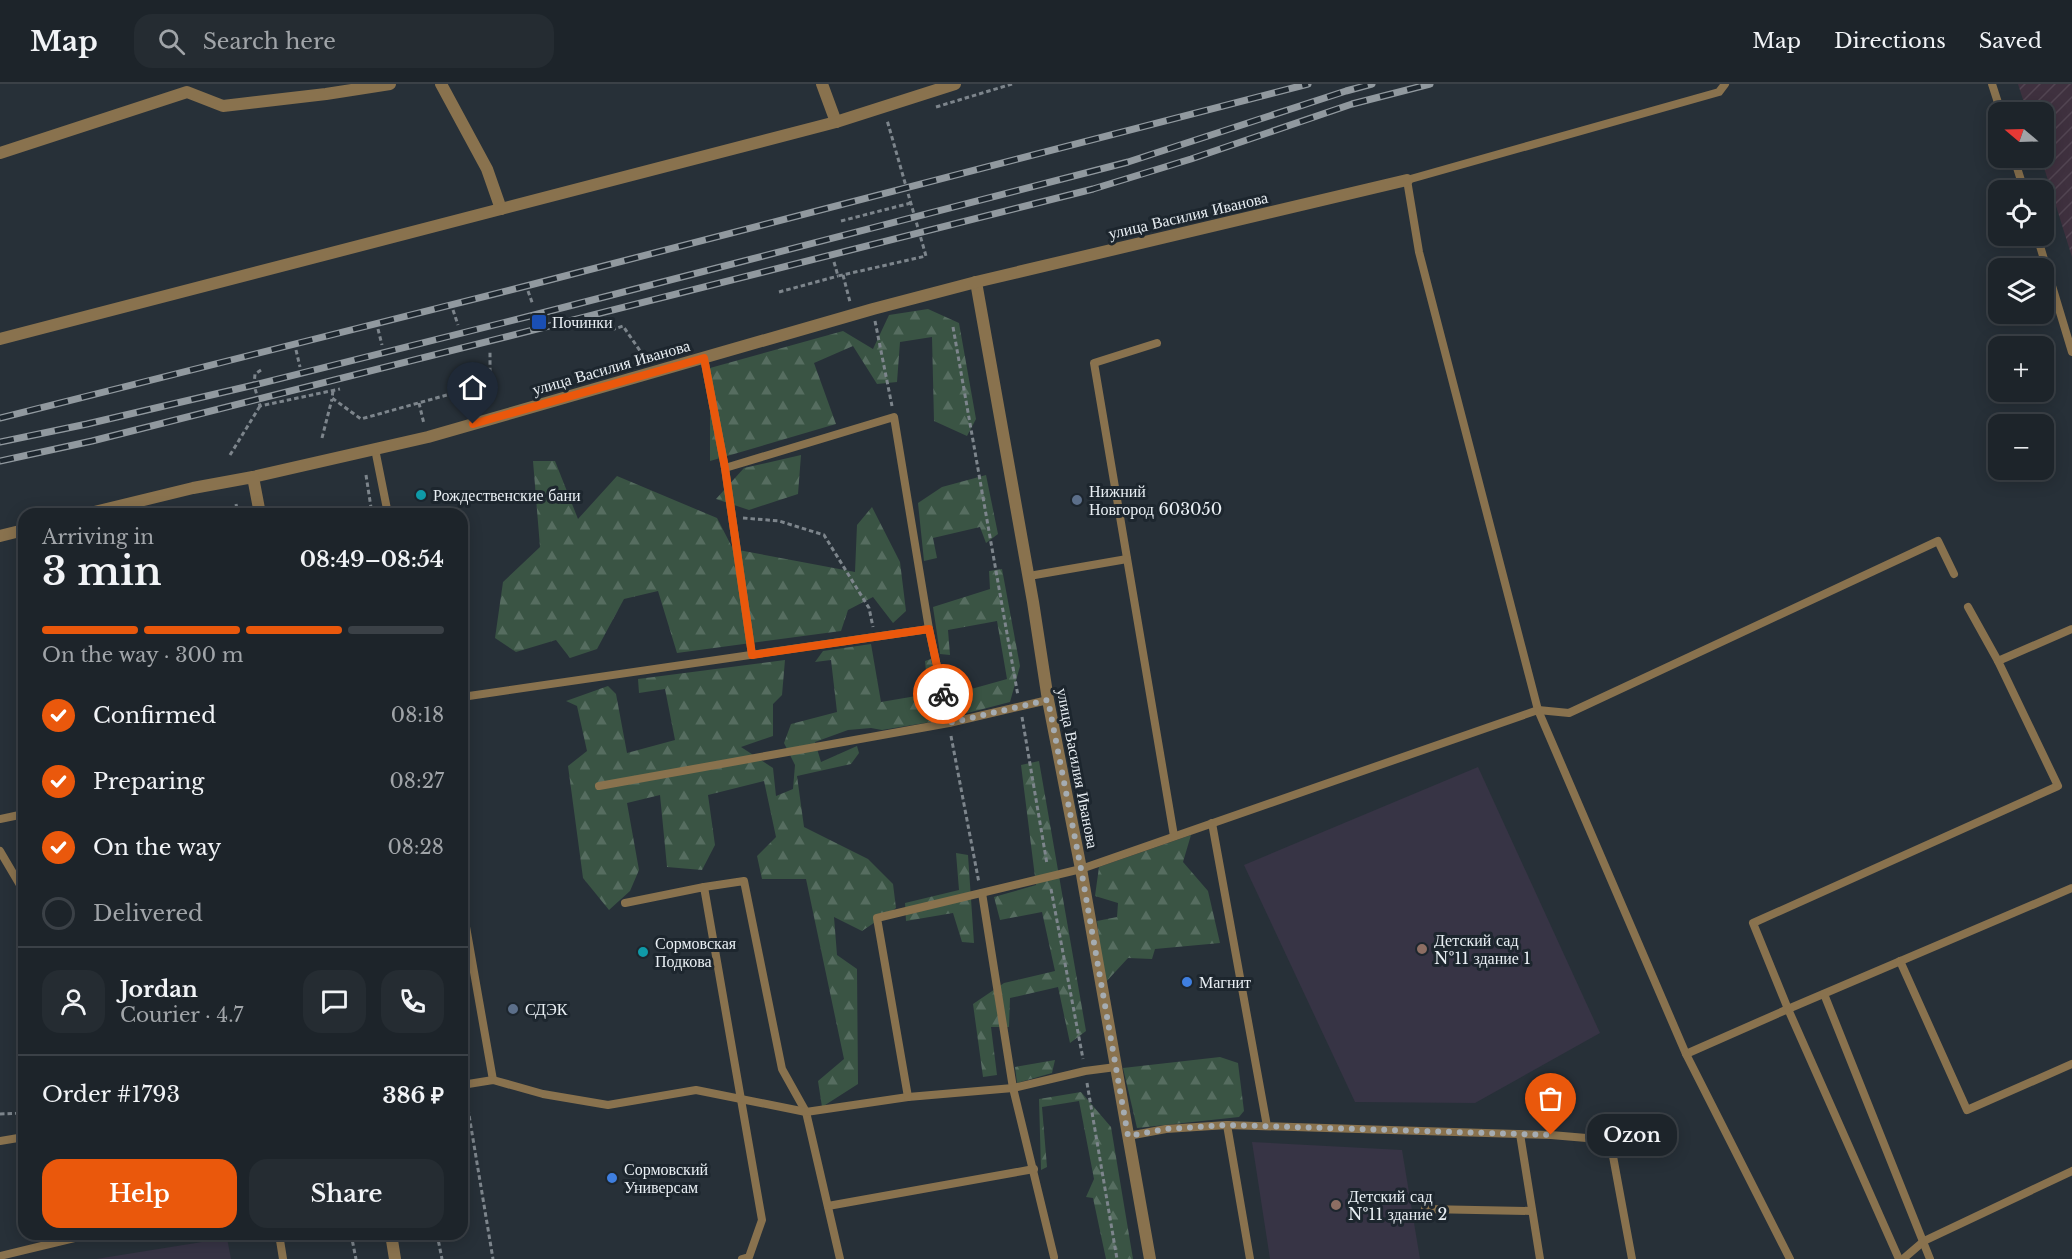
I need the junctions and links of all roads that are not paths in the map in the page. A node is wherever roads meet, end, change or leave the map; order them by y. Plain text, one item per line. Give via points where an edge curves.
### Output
1 (390, 84) edge
2 (441, 84) edge
3 (822, 84) edge
4 (955, 84) edge
5 (1725, 84) edge
6 (1992, 84) edge
7 (185, 88) edge
8 (1998, 102) edge
9 (836, 122) junction
10 (0, 153) edge
11 (1407, 180) junction
12 (501, 209) junction
13 (2040, 246) edge
14 (976, 282) junction
15 (0, 339) edge
16 (1157, 343) dead end
17 (2072, 352) edge
18 (704, 358) junction
19 (375, 449) junction
20 (725, 468) junction
21 (253, 477) junction
22 (111, 508) edge
23 (259, 508) edge
24 (387, 508) edge
25 (18, 532) edge
26 (0, 536) edge
27 (1127, 559) junction
28 (1954, 574) dead end
29 (1029, 576) junction
30 (1968, 607) dead end
31 (929, 629) junction
32 (2072, 629) edge
33 (752, 655) junction
34 (1998, 661) junction
35 (468, 696) edge
36 (1048, 700) junction
37 (1538, 710) junction
38 (949, 723) junction
39 (599, 786) dead end
40 (18, 815) edge
41 (0, 819) edge
42 (1212, 823) junction
43 (1174, 836) junction
44 (0, 851) edge
45 (1081, 869) junction
46 (18, 880) edge
47 (704, 887) junction
48 (2072, 888) edge
49 (982, 893) junction
50 (625, 903) dead end
51 (468, 938) edge
52 (1900, 961) junction
53 (1824, 994) junction
54 (1788, 1009) junction
55 (1686, 1054) junction
56 (2072, 1064) edge
57 (1116, 1067) junction
58 (493, 1080) junction
59 (468, 1084) edge
60 (1013, 1088) junction
61 (908, 1097) junction
62 (742, 1099) junction
63 (806, 1112) junction
64 (1227, 1125) junction
65 (1267, 1126) junction
66 (1520, 1134) junction
67 (1128, 1136) junction
68 (18, 1138) edge
69 (0, 1141) edge
70 (1034, 1170) junction
71 (2072, 1171) edge
72 (828, 1206) junction
73 (1425, 1209) dead end
74 (1532, 1211) junction
75 (66, 1240) edge
76 (280, 1240) edge
77 (392, 1240) edge
78 (1924, 1241) junction
79 (0, 1256) edge
80 (1054, 1257) dead end
81 (283, 1259) edge
82 (395, 1259) edge
83 (742, 1259) edge
84 (840, 1259) edge
85 (1150, 1259) edge
86 (1250, 1259) edge
87 (1540, 1259) edge
88 (1632, 1259) edge
89 (1790, 1259) edge
90 (1901, 1259) edge
91 (1930, 1259) edge

1 - 7 street via 223,106
2 - 12 street via 487,169
3 - 9 street
4 - 9 street
5 - 11 lane via 1719,92
6 - 8 lane
7 - 10 street
9 - 12 street
11 - 14 street, улица Василия Иванова
11 - 37 lane via 1419,252
12 - 15 street
13 - 17 lane
14 - 18 street, улица Василия Иванова
14 - 29 street, улица Василия Иванова
16 - 27 lane via 1094,363
18 - 19 street, улица Василия Иванова
18 - 20 lane
19 - 21 street, улица Василия Иванова
19 - 24 lane
20 - 31 lane via 894,417
20 - 33 lane
21 - 22 street, улица Василия Иванова
21 - 23 street
25 - 26 street
27 - 29 lane
27 - 43 lane
28 - 37 lane via 1938,541 1569,713
29 - 36 street, улица Василия Иванова
30 - 34 lane
31 - 33 lane
31 - 38 lane
32 - 34 lane
33 - 35 lane
34 - 54 lane via 2058,786 1753,923
36 - 38 lane
36 - 45 street, улица Василия Иванова
37 - 42 lane
37 - 55 lane
38 - 39 lane
40 - 41 lane
42 - 43 lane
42 - 65 lane
43 - 45 lane
44 - 46 lane
45 - 49 lane
45 - 57 street, улица Василия Иванова
47 - 50 lane
47 - 62 lane
47 - 63 lane via 744,882 782,1069
48 - 52 lane
49 - 60 lane
49 - 61 lane via 877,918
51 - 58 lane
52 - 53 lane
52 - 56 lane via 1967,1110
53 - 54 lane
53 - 78 lane
54 - 55 lane
54 - 90 lane
55 - 89 lane
57 - 60 lane
57 - 67 street, улица Василия Иванова
58 - 59 lane
58 - 62 lane via 543,1094 608,1105 696,1090
60 - 61 lane
60 - 70 lane
61 - 63 lane
62 - 63 lane
62 - 83 lane via 762,1221 748,1257
63 - 72 lane
64 - 65 lane
64 - 67 lane
64 - 86 lane
65 - 66 lane
66 - 74 lane
66 - 88 lane via 1610,1140
67 - 85 street, улица Василия Иванова
68 - 69 lane
70 - 72 lane
70 - 80 lane
71 - 78 lane
72 - 84 lane
73 - 74 lane
74 - 87 lane
75 - 79 lane
76 - 81 lane
77 - 82 street
78 - 90 lane
78 - 91 lane

